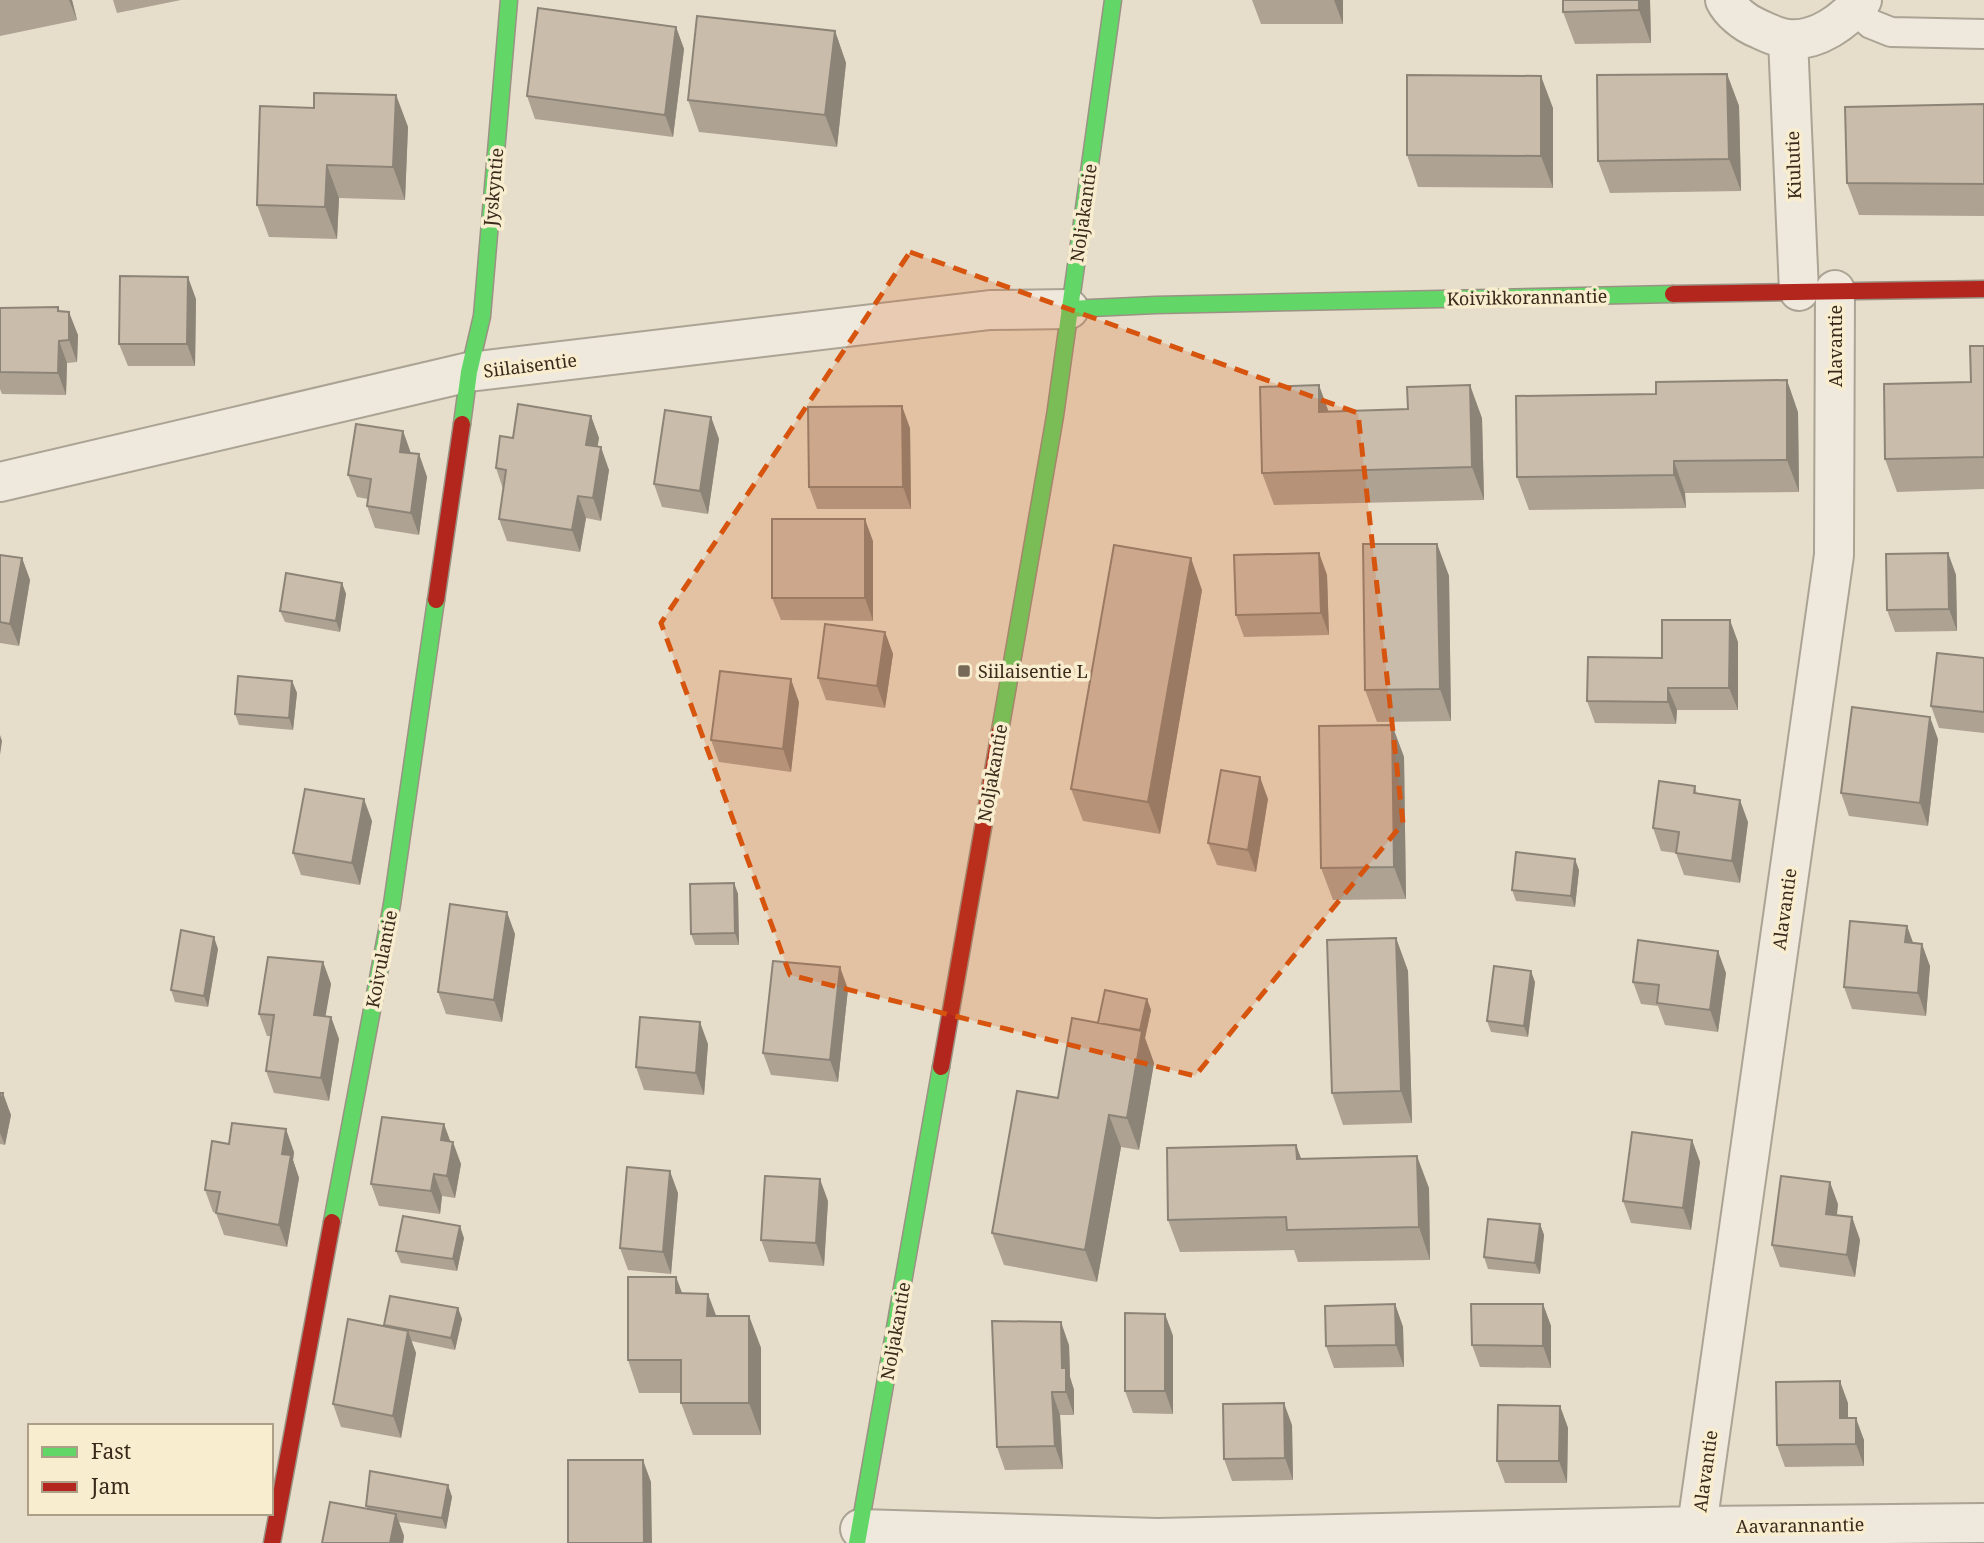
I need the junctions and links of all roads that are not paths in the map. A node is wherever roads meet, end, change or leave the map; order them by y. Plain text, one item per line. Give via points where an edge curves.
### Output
1 (509, 0) edge
2 (1113, 0) edge
3 (1725, 0) edge
4 (1858, 5) edge
5 (1984, 34) edge
6 (1788, 39) junction
7 (1984, 289) edge
8 (1817, 290) junction
9 (1069, 309) junction
10 (469, 372) junction
11 (0, 482) edge
12 (1984, 1523) edge
13 (1697, 1526) junction
14 (859, 1536) edge
15 (272, 1543) edge

1 - 10 street, Jyskyntie via 482,316
2 - 9 street, Noljakantie
3 - 6 street via 1749,25
4 - 5 lane via 1871,24 1891,32
4 - 6 street via 1829,29
6 - 8 street, Kiulutie
7 - 8 street, Koivikkorannantie
8 - 9 street, Koivikkorannantie
8 - 13 street, Alavantie via 1834,555
9 - 10 street, Siilaisentie via 990,310
9 - 14 street, Noljakantie via 1055,416
10 - 11 street, Siilaisentie
10 - 15 street, Koivulantie via 392,904
12 - 13 street, Aavarannantie
13 - 14 street, Aavarannantie via 1157,1538

